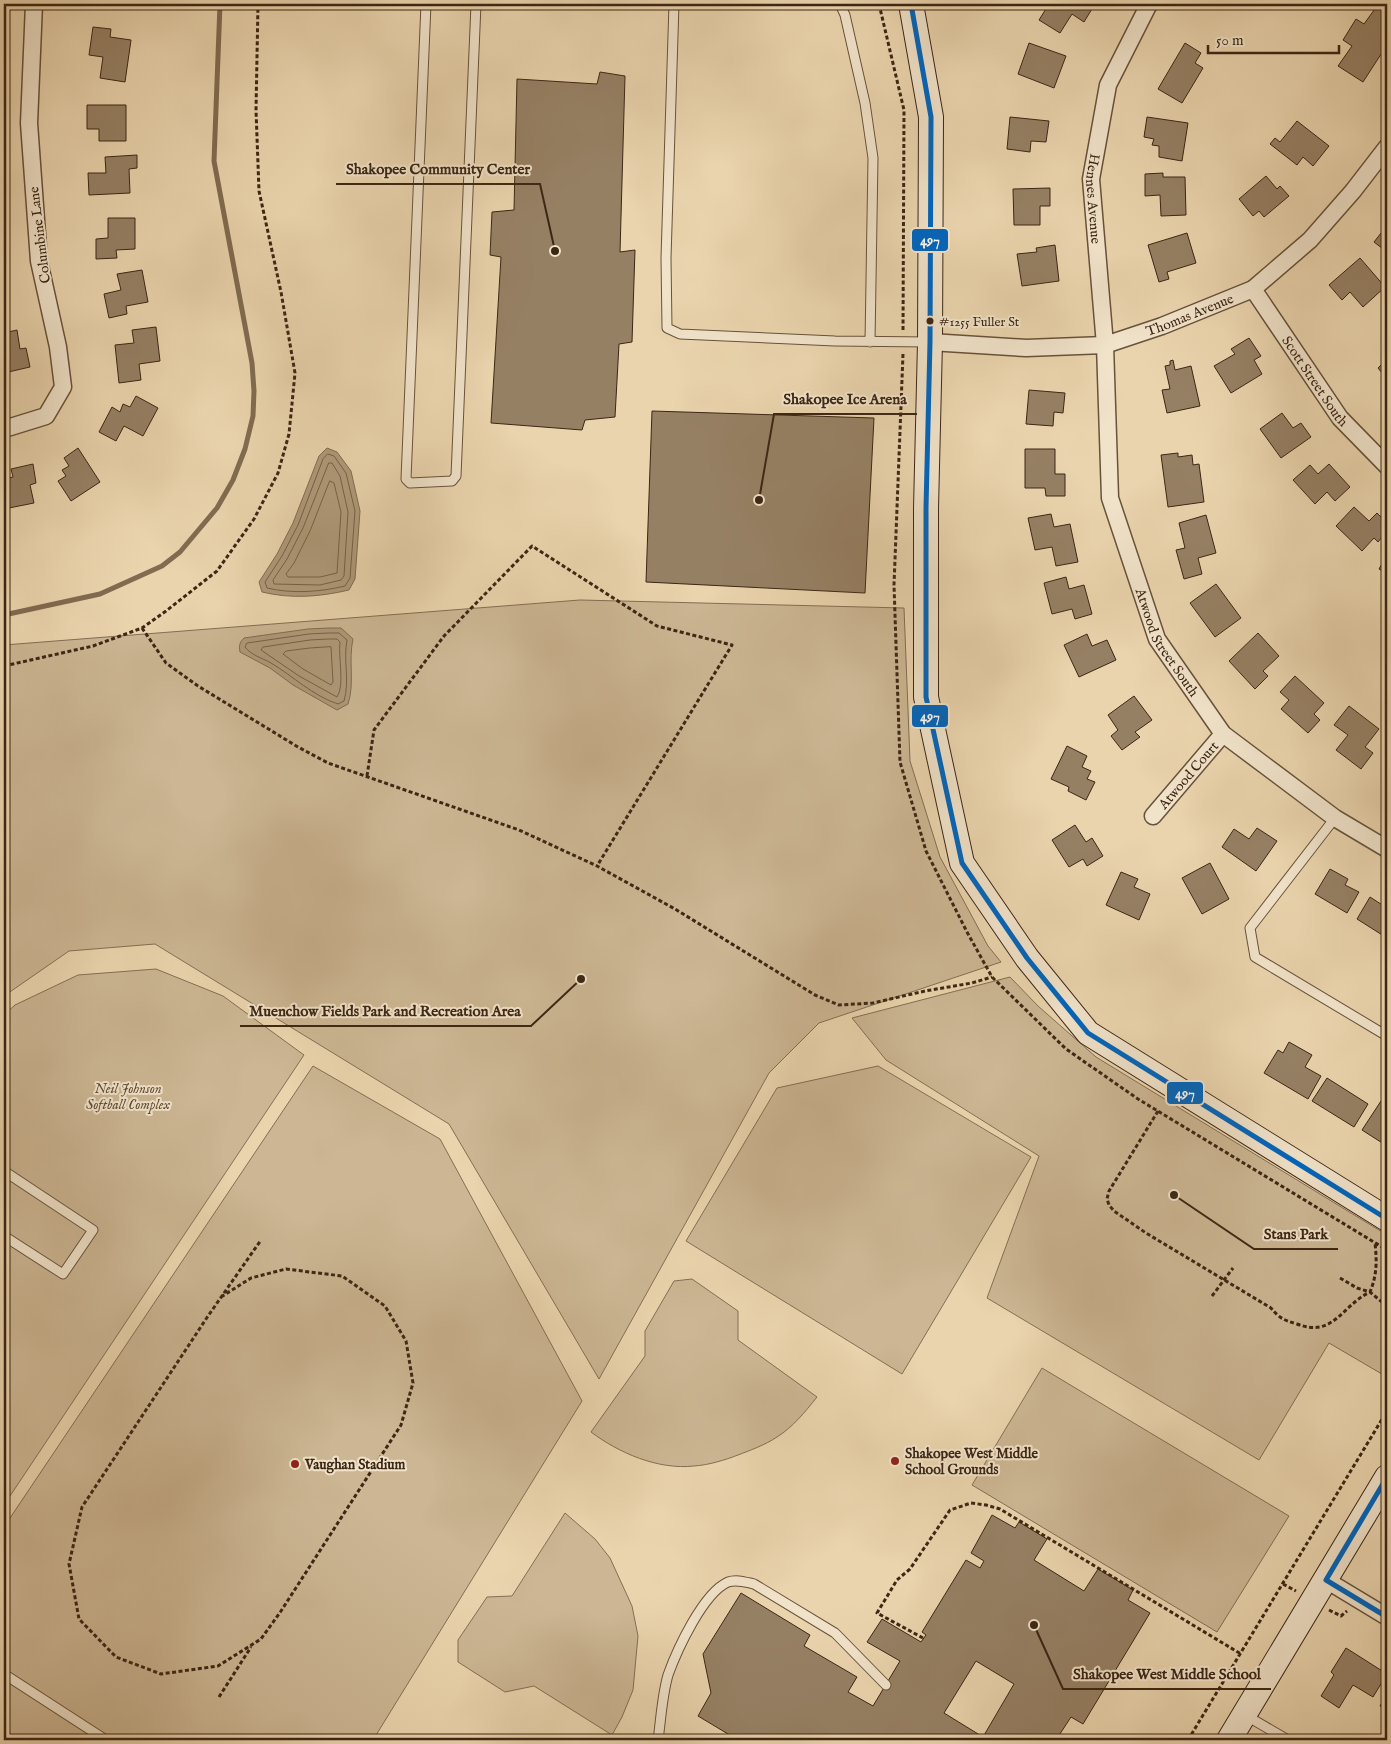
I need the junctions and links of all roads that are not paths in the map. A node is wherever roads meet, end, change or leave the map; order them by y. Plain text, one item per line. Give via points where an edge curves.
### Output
1 (34, 4) edge
2 (426, 4) edge
3 (476, 4) edge
4 (674, 4) edge
5 (840, 4) edge
6 (911, 4) edge
7 (1149, 4) edge
8 (1387, 147) edge
9 (1253, 288) junction
10 (870, 342) junction
11 (930, 342) junction
12 (1105, 345) junction
13 (4, 428) edge
14 (1387, 466) edge
15 (1223, 734) junction
16 (1153, 816) dead end
17 (1335, 818) junction
18 (1387, 849) edge
19 (1387, 1036) edge
20 (4, 1171) edge
21 (1387, 1219) edge
22 (4, 1236) edge
23 (1387, 1477) edge
24 (1326, 1580) junction
25 (1387, 1618) edge
26 (4, 1674) edge
27 (886, 1685) dead end
28 (1245, 1714) junction
29 (4, 1736) edge
30 (10, 1740) edge
31 (106, 1740) edge
32 (658, 1740) edge
33 (1229, 1740) edge
34 (1288, 1740) edge

1 - 13 street, Columbine Lane via 29,123 39,260 58,346 63,387 46,416
2 - 3 lane via 406,479 410,483 452,481 456,476
4 - 10 lane via 666,258 667,328 680,334
5 - 10 lane via 865,103 873,158
6 - 11 street via 931,117
7 - 12 street, Hennes Avenue via 1108,85 1091,179
8 - 9 street, Thomas Avenue via 1310,240
9 - 12 street, Thomas Avenue via 1162,326
9 - 14 street, Scott Street South via 1340,418
10 - 11 lane
11 - 12 street, Thomas Avenue via 1026,348
11 - 21 street via 926,697 962,863 1027,958 1088,1033
12 - 15 street, Atwood Street South via 1110,498 1157,639
15 - 16 street, Atwood Court
15 - 17 street, Atwood Street South
17 - 18 street, Atwood Street South
17 - 19 lane via 1250,928 1255,957
20 - 22 lane via 93,1230 63,1274
23 - 24 street
24 - 25 street
24 - 28 street
26 - 31 lane
27 - 32 lane via 835,1633 754,1584 741,1580 729,1582 708,1598 680,1647 668,1676
28 - 33 street
28 - 34 lane
29 - 30 lane

